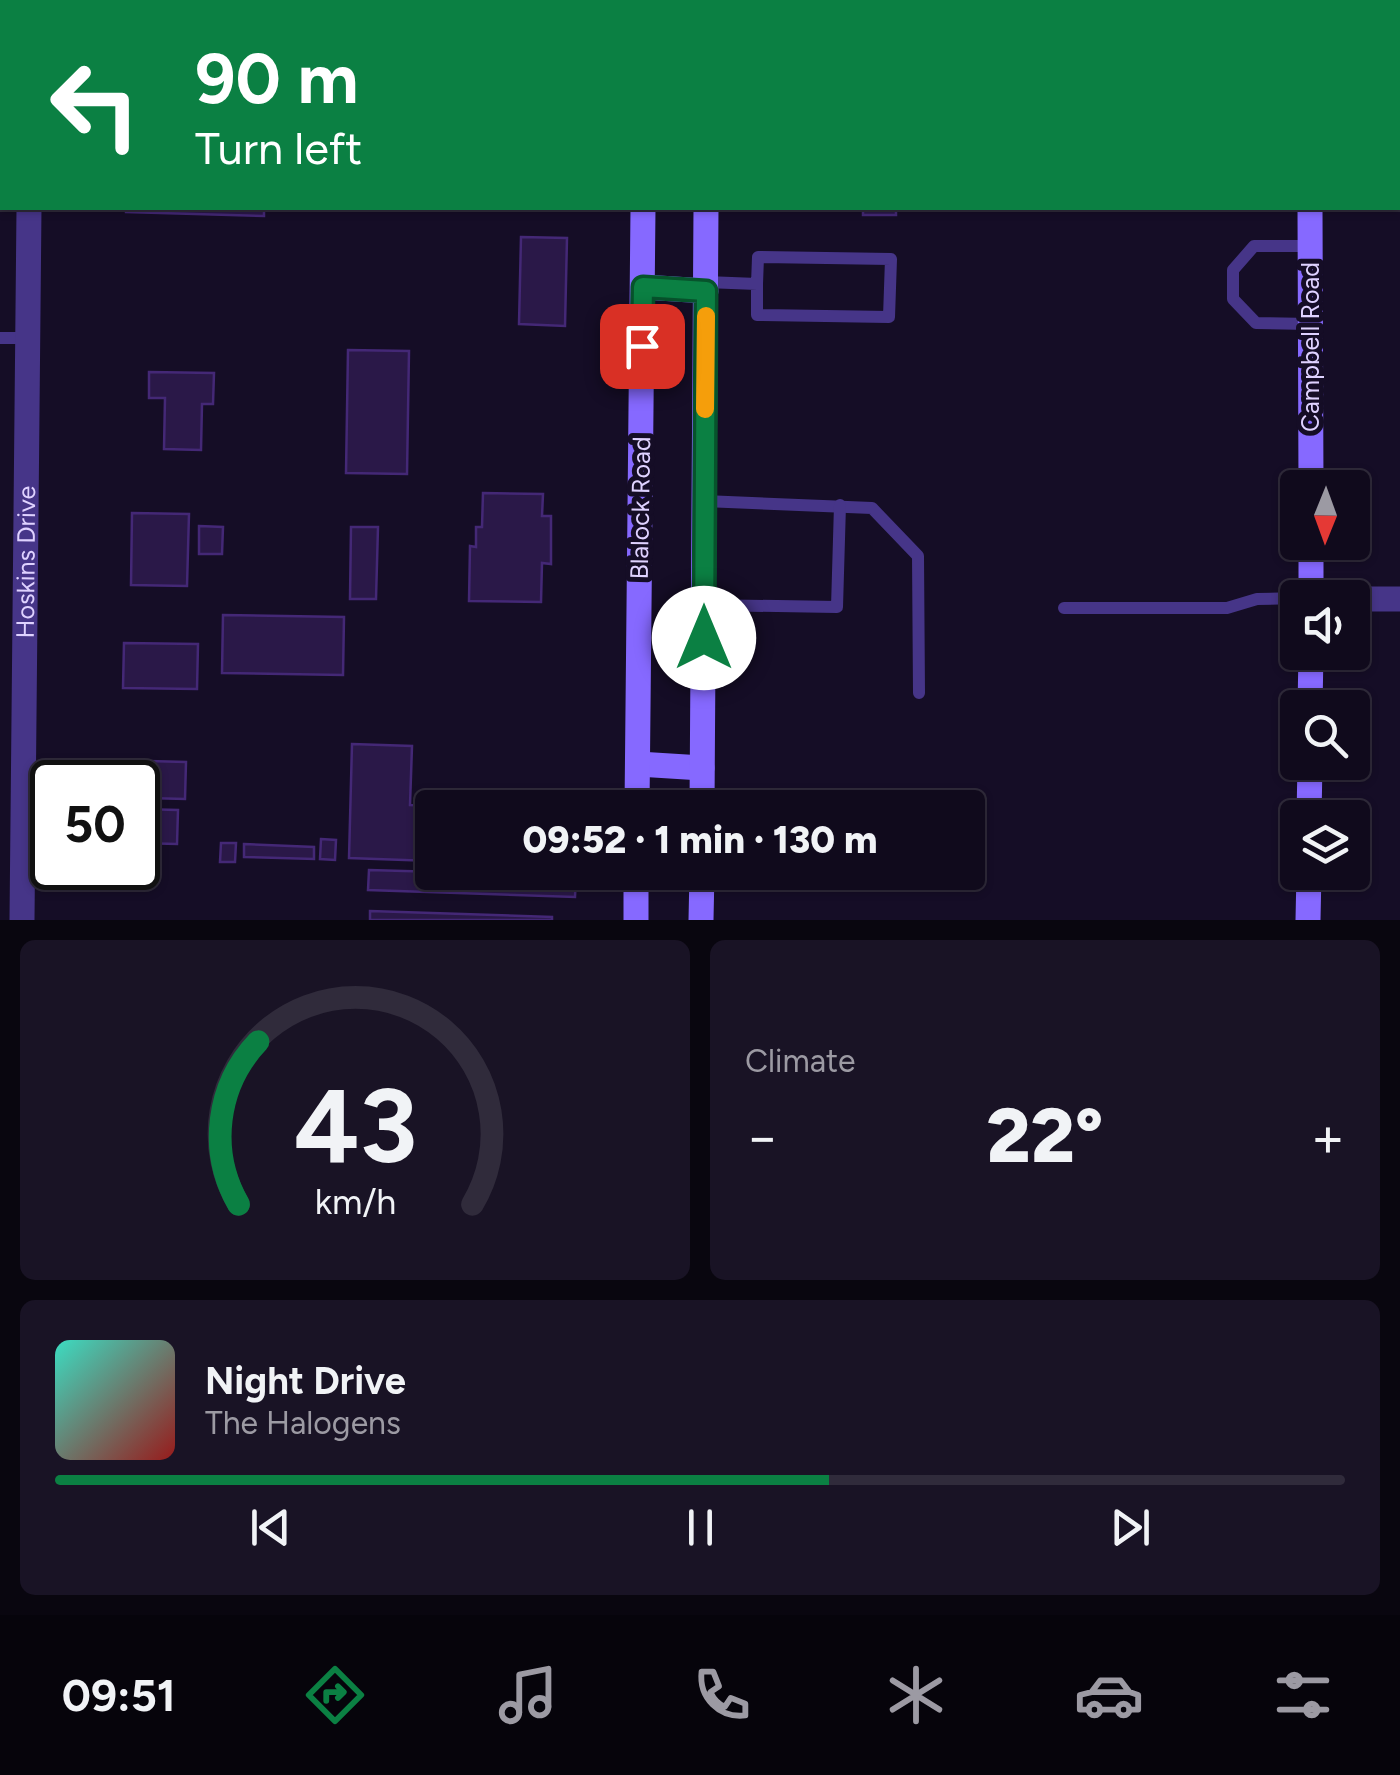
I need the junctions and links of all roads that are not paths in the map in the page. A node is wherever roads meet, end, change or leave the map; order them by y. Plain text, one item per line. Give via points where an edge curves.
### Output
1 (29, 210) edge
2 (643, 210) edge
3 (706, 210) edge
4 (1310, 210) edge
5 (1310, 246) junction
6 (758, 284) junction
7 (643, 287) junction
8 (706, 287) junction
9 (1310, 324) junction
10 (0, 338) edge
11 (28, 338) junction
12 (1311, 470) edge
13 (704, 502) junction
14 (840, 505) junction
15 (1280, 598) edge
16 (1370, 598) edge
17 (1400, 599) edge
18 (704, 605) junction
19 (1064, 608) dead end
20 (919, 692) dead end
21 (638, 764) junction
22 (702, 768) junction
23 (637, 790) edge
24 (702, 790) edge
25 (636, 890) edge
26 (702, 890) edge
27 (1308, 890) edge
28 (22, 920) edge
29 (636, 920) edge
30 (702, 920) edge
31 (1308, 920) edge

1 - 11 street, Hoskins Drive
2 - 7 main road, Blalock Road
3 - 8 main road
4 - 5 main road, Campbell Road
5 - 9 main road, Campbell Road
5 - 9 lane via 1254,246 1233,270 1233,299 1256,323
6 - 6 lane via 757,315 889,316 891,259 758,257
6 - 8 lane
7 - 8 main road
7 - 21 main road, Blalock Road
8 - 13 main road
9 - 12 main road, Campbell Road
10 - 11 lane
11 - 28 street, Hoskins Drive
13 - 14 lane
13 - 18 main road
14 - 18 lane via 836,607
14 - 20 lane via 872,508 918,556
15 - 19 lane via 1226,608
16 - 17 street
18 - 22 main road
21 - 22 main road
21 - 23 main road, Blalock Road
22 - 24 main road
25 - 29 main road
26 - 30 main road
27 - 31 main road

